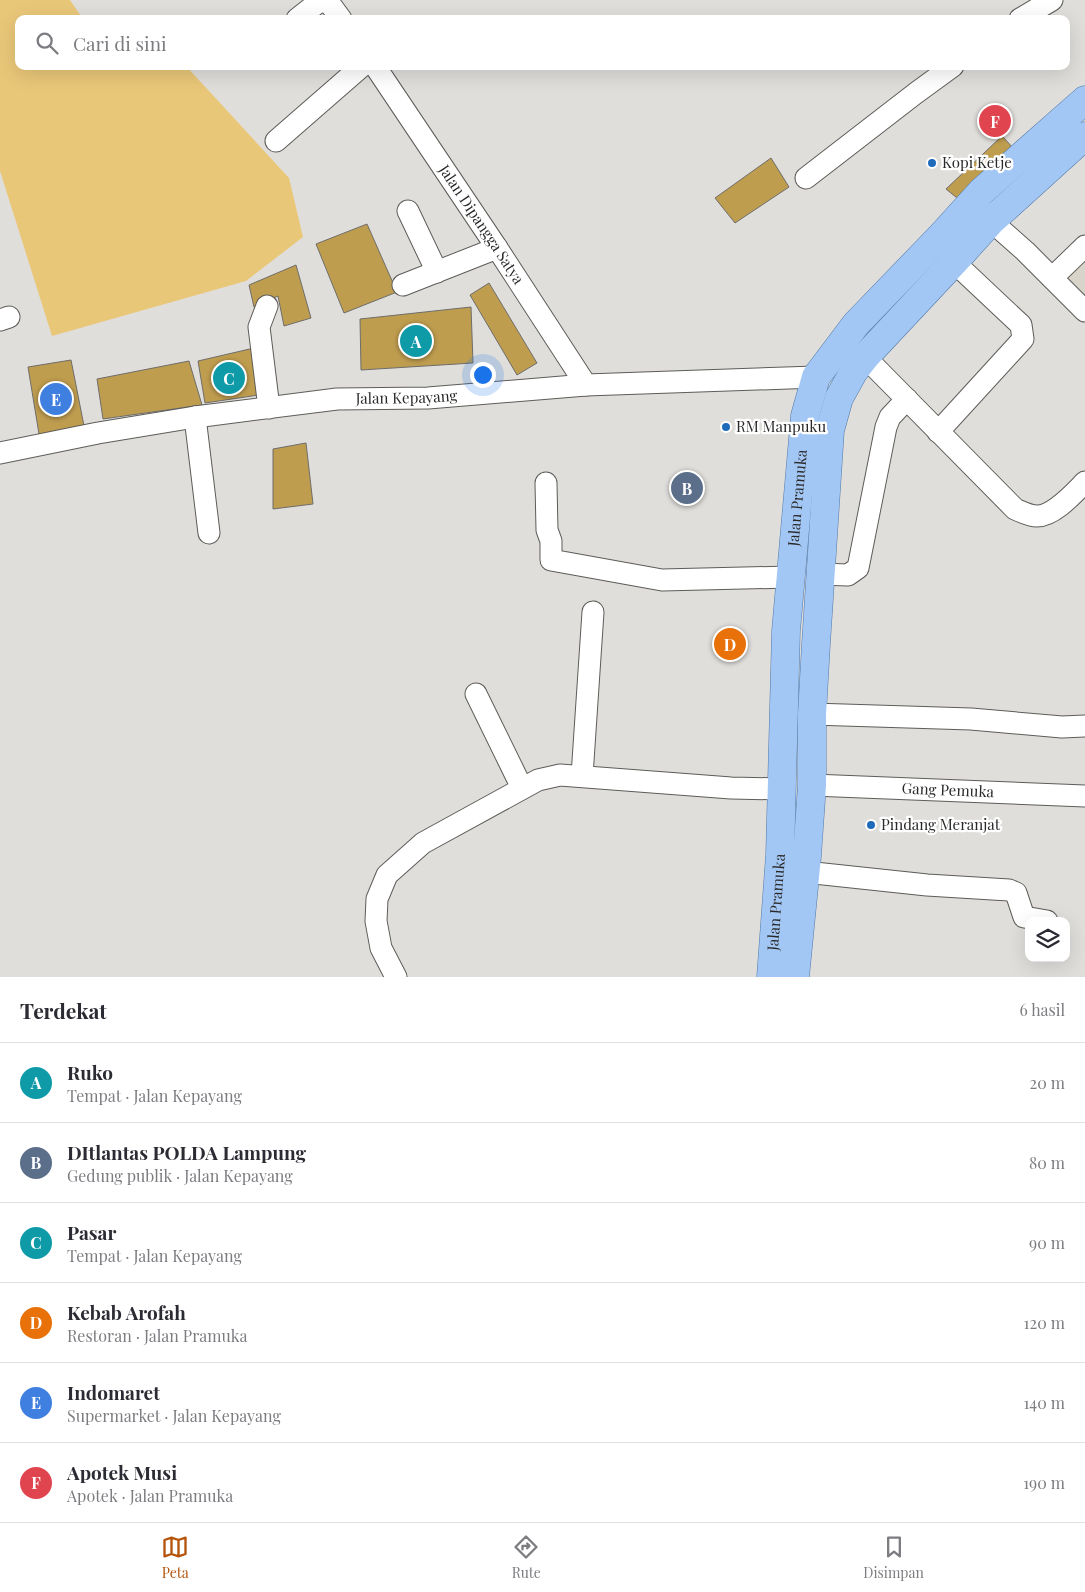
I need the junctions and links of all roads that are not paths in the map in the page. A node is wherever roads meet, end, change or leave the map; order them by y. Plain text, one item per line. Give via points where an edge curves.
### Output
1 (325, 0) edge
2 (1052, 0) edge
3 (302, 15) edge
4 (337, 15) edge
5 (1027, 15) edge
6 (357, 70) edge
7 (378, 70) edge
8 (948, 70) edge
9 (1085, 100) edge
10 (1054, 127) junction
11 (276, 141) dead end
12 (1081, 147) edge
13 (806, 178) dead end
14 (408, 211) dead end
15 (991, 221) junction
16 (1085, 246) edge
17 (497, 248) junction
18 (954, 262) junction
19 (437, 272) junction
20 (1052, 278) junction
21 (403, 285) dead end
22 (267, 306) dead end
23 (1085, 311) edge
24 (865, 357) junction
25 (816, 377) junction
26 (586, 385) junction
27 (907, 399) junction
28 (269, 408) junction
29 (195, 417) junction
30 (938, 432) junction
31 (0, 453) edge
32 (1085, 482) edge
33 (546, 483) dead end
34 (210, 533) dead end
35 (820, 574) junction
36 (790, 577) junction
37 (594, 612) dead end
38 (476, 694) dead end
39 (812, 714) junction
40 (1085, 726) edge
41 (582, 776) junction
42 (812, 785) junction
43 (522, 788) junction
44 (781, 789) junction
45 (1085, 796) edge
46 (780, 855) junction
47 (806, 864) junction
48 (1025, 917) edge
49 (396, 977) edge
50 (771, 977) edge
51 (794, 977) edge

1 - 3 street
1 - 4 street
2 - 5 street
6 - 11 street
7 - 17 street, Jalan Dipangga Satya
8 - 13 street
9 - 10 main road, Jalan Pramuka
10 - 12 main road
10 - 25 main road, Jalan Pramuka via 982,191 856,324
12 - 15 main road, Jalan Pramuka
14 - 19 street
15 - 18 main road, Jalan Pramuka
15 - 20 street
16 - 20 street
17 - 19 street
17 - 26 street, Jalan Dipangga Satya
18 - 24 main road, Jalan Pramuka
18 - 30 street via 1021,324 1023,339
19 - 21 street
20 - 23 street
22 - 28 street via 259,327
24 - 27 street
24 - 35 main road, Jalan Pramuka via 839,398 830,430
25 - 26 street, Jalan Kepayang
25 - 36 main road, Jalan Pramuka via 805,416
26 - 28 street, Jalan Kepayang via 428,398 336,399
27 - 30 street
27 - 35 street via 890,417 886,427 858,568 848,574
28 - 29 street, Jalan Kepayang
29 - 31 street, Jalan Kepayang
29 - 34 street
30 - 32 street via 1015,509 1031,515 1039,516 1062,505
33 - 36 street via 551,560 662,580
35 - 39 main road, Jalan Pramuka
36 - 44 main road, Jalan Pramuka
37 - 41 street
38 - 43 street
39 - 40 street
39 - 42 main road, Jalan Pramuka
41 - 43 street via 560,775
41 - 44 street
42 - 45 street, Gang Pemuka
42 - 47 main road, Jalan Pramuka
43 - 49 street via 422,843 387,875 377,899 376,921 381,948
44 - 46 main road, Jalan Pramuka
46 - 47 main road
46 - 50 main road, Jalan Pramuka
47 - 48 street via 927,884 1009,890 1016,893
47 - 51 main road, Jalan Pramuka

